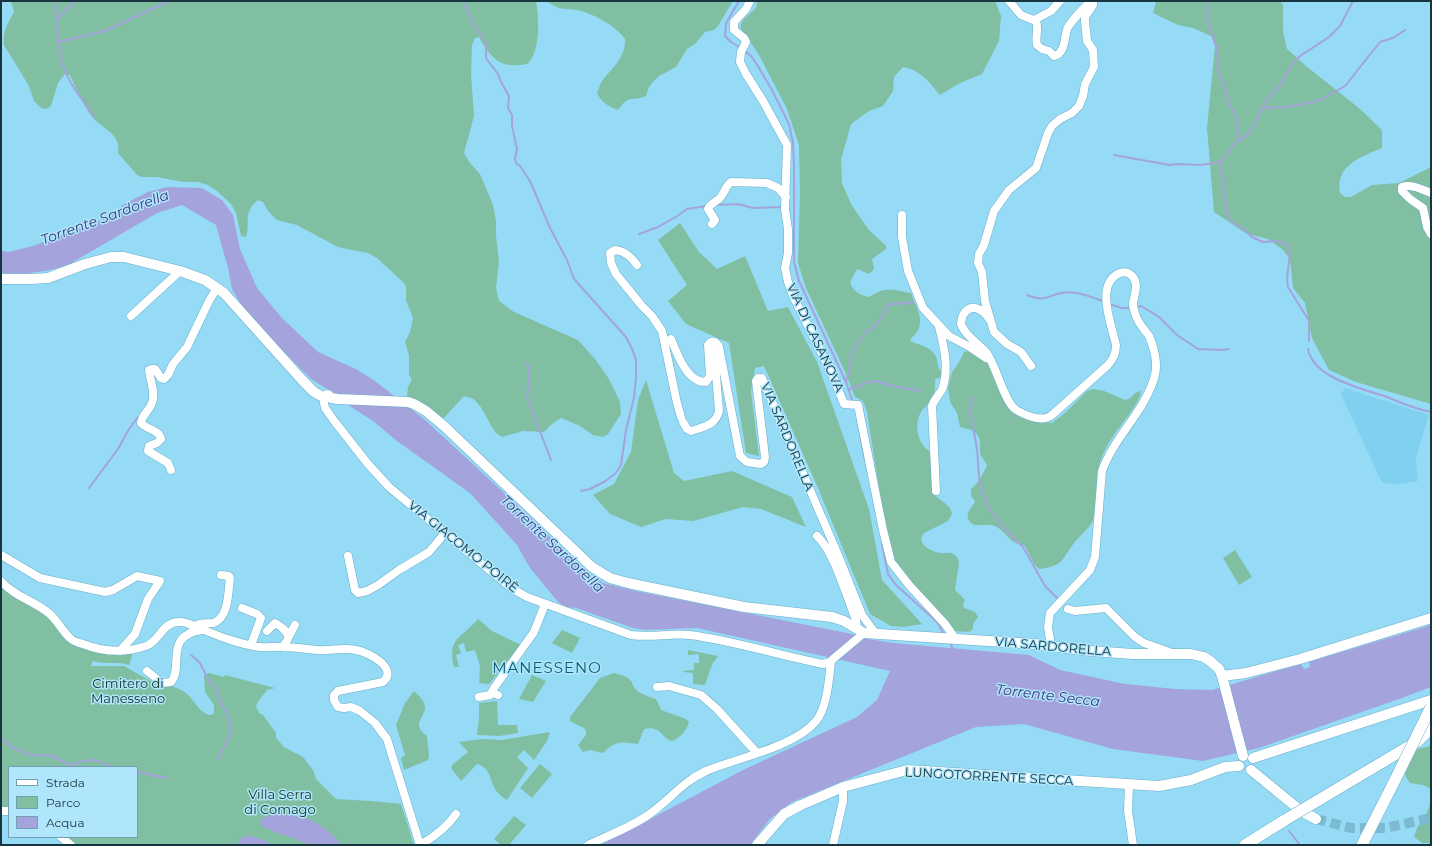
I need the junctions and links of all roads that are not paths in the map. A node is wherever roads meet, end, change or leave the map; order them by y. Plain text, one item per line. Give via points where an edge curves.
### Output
1 (750, 1) edge
2 (1009, 1) edge
3 (1060, 1) edge
4 (1034, 20) junction
5 (1431, 193) edge
6 (786, 197) junction
7 (902, 215) dead end
8 (712, 224) dead end
9 (1431, 234) edge
10 (637, 264) dead end
11 (180, 271) junction
12 (1, 279) edge
13 (217, 288) junction
14 (131, 316) dead end
15 (989, 319) junction
16 (938, 324) junction
17 (671, 339) dead end
18 (720, 347) junction
19 (993, 363) junction
20 (1031, 366) dead end
21 (329, 399) junction
22 (170, 470) dead end
23 (936, 490) dead end
24 (445, 533) junction
25 (817, 536) dead end
26 (1, 555) edge
27 (348, 556) dead end
28 (221, 575) dead end
29 (1, 581) edge
30 (545, 604) junction
31 (242, 608) dead end
32 (1068, 609) dead end
33 (1431, 618) edge
34 (295, 625) dead end
35 (198, 628) junction
36 (267, 631) dead end
37 (860, 633) junction
38 (876, 634) junction
39 (288, 638) junction
40 (955, 638) junction
41 (251, 645) junction
42 (1051, 646) junction
43 (283, 647) junction
44 (120, 651) junction
45 (1172, 654) junction
46 (832, 661) junction
47 (147, 671) dead end
48 (1224, 680) junction
49 (657, 687) dead end
50 (479, 697) dead end
51 (1431, 700) edge
52 (1431, 707) edge
53 (1430, 727) edge
54 (757, 753) junction
55 (1248, 757) junction
56 (1240, 766) junction
57 (1251, 770) junction
58 (1129, 784) junction
59 (843, 787) junction
60 (456, 814) dead end
61 (1316, 819) tunnel mouth
62 (62, 838) edge
63 (71, 845) edge
64 (420, 845) edge
65 (588, 845) edge
66 (757, 845) edge
67 (832, 845) edge
68 (1133, 845) edge
69 (1245, 845) edge
70 (1362, 845) edge

1 - 6 street, VIA DI CASANOVA via 734,22 734,30 746,42 740,62 786,145
2 - 4 street via 1021,15
3 - 4 street via 1051,11
4 - 15 street via 1038,25 1037,45 1057,56 1061,51 1067,28 1087,4 1093,3 1085,21 1087,41 1093,50 1094,67 1085,84 1079,106 1052,126 1036,168 1009,190 994,211 984,245 978,254
5 - 9 street via 1416,187 1402,187 1404,194 1423,208
6 - 8 street via 778,188 767,184 731,182 720,197 709,206 708,209 715,220
6 - 40 street, VIA DI CASANOVA via 788,253 785,268 788,282 844,404 858,405 891,562
7 - 16 street via 902,237 908,271 923,308
10 - 18 street via 620,251 610,253 616,274 662,331 676,403 682,420 691,431 710,425 718,415 714,350
11 - 12 main road, VIA GIACOMO POIRÈ via 124,257 111,257 48,278
11 - 13 main road, VIA GIACOMO POIRÈ via 205,280
11 - 14 street
13 - 21 main road, VIA GIACOMO POIRÈ via 314,392
13 - 22 street via 187,348 173,364 168,375 164,379 155,369 149,370 153,400 142,416 141,423 160,436 161,439 157,443 148,446 148,451 168,463
15 - 19 street via 982,310 971,308 967,309 961,324
15 - 20 street via 994,332 1021,352
16 - 19 street via 949,336
16 - 23 street via 944,348 945,371 943,388 932,406
17 - 18 street via 683,367 702,382 706,382 710,376 709,343 716,342
18 - 38 street, VIA SARDORELLA via 740,456 746,462 764,462 756,381 761,377 862,615
19 - 42 street via 1013,408 1036,418 1049,418 1113,359 1116,345 1106,307 1106,292 1114,276 1119,273 1124,272 1136,281 1133,305 1136,317 1152,344 1155,373 1147,395 1104,463 1093,564 1087,574 1050,613 1048,627
21 - 24 street, VIA GIACOMO POIRÈ via 325,408 368,464 389,487
21 - 37 main road, VIA SARDORELLA via 414,404 435,419 592,568 610,578 744,606 832,617 844,621
24 - 27 street via 429,552 367,591 358,593 355,590
24 - 30 street, VIA GIACOMO POIRÈ via 527,597
25 - 37 street via 830,555
26 - 44 street via 40,578 105,592 114,590 137,576 160,581 148,599 135,634
28 - 35 street via 230,578 226,608 218,621 200,623
29 - 44 street via 7,588 51,614 61,630 72,640 105,651
30 - 46 street, VIA GIACOMO POIRÈ via 631,635 689,635 823,664
30 - 50 street via 534,632 494,688 495,694
31 - 41 street via 261,618
32 - 45 street via 1075,611 1106,608 1135,637
33 - 48 main road via 1300,660
34 - 39 street
35 - 41 street
35 - 44 street via 186,623 174,623 163,629 149,645
35 - 47 street via 178,646 175,676 171,682 162,683
36 - 39 street via 277,624
37 - 38 main road, VIA SARDORELLA
37 - 46 street
38 - 40 main road, VIA SARDORELLA
39 - 43 street
40 - 42 main road, VIA SARDORELLA
41 - 43 street
42 - 45 main road, VIA SARDORELLA via 1091,652
43 - 64 street via 317,650 355,649 386,667 388,674 383,682 338,691 334,695 334,700 338,707 351,707 375,723 387,739
45 - 48 main road, VIA SARDORELLA via 1204,657 1215,665
46 - 54 street via 823,708 816,722 805,732
48 - 55 main road
49 - 54 street via 669,686 701,695
51 - 55 main road
52 - 70 highway, bridge
53 - 69 highway, bridge via 1418,741
54 - 65 street via 707,770 692,778 650,814
55 - 56 main road via 1240,759
55 - 57 main road via 1255,765
56 - 57 main road via 1244,771
56 - 58 main road, LUNGOTORRENTE SECCA via 1226,767 1175,784
57 - 61 main road via 1301,811
58 - 59 main road, LUNGOTORRENTE SECCA via 907,770
58 - 68 street via 1128,811
59 - 66 main road, LUNGOTORRENTE SECCA via 784,814
59 - 67 street via 843,801
60 - 64 street via 442,830
62 - 63 street

